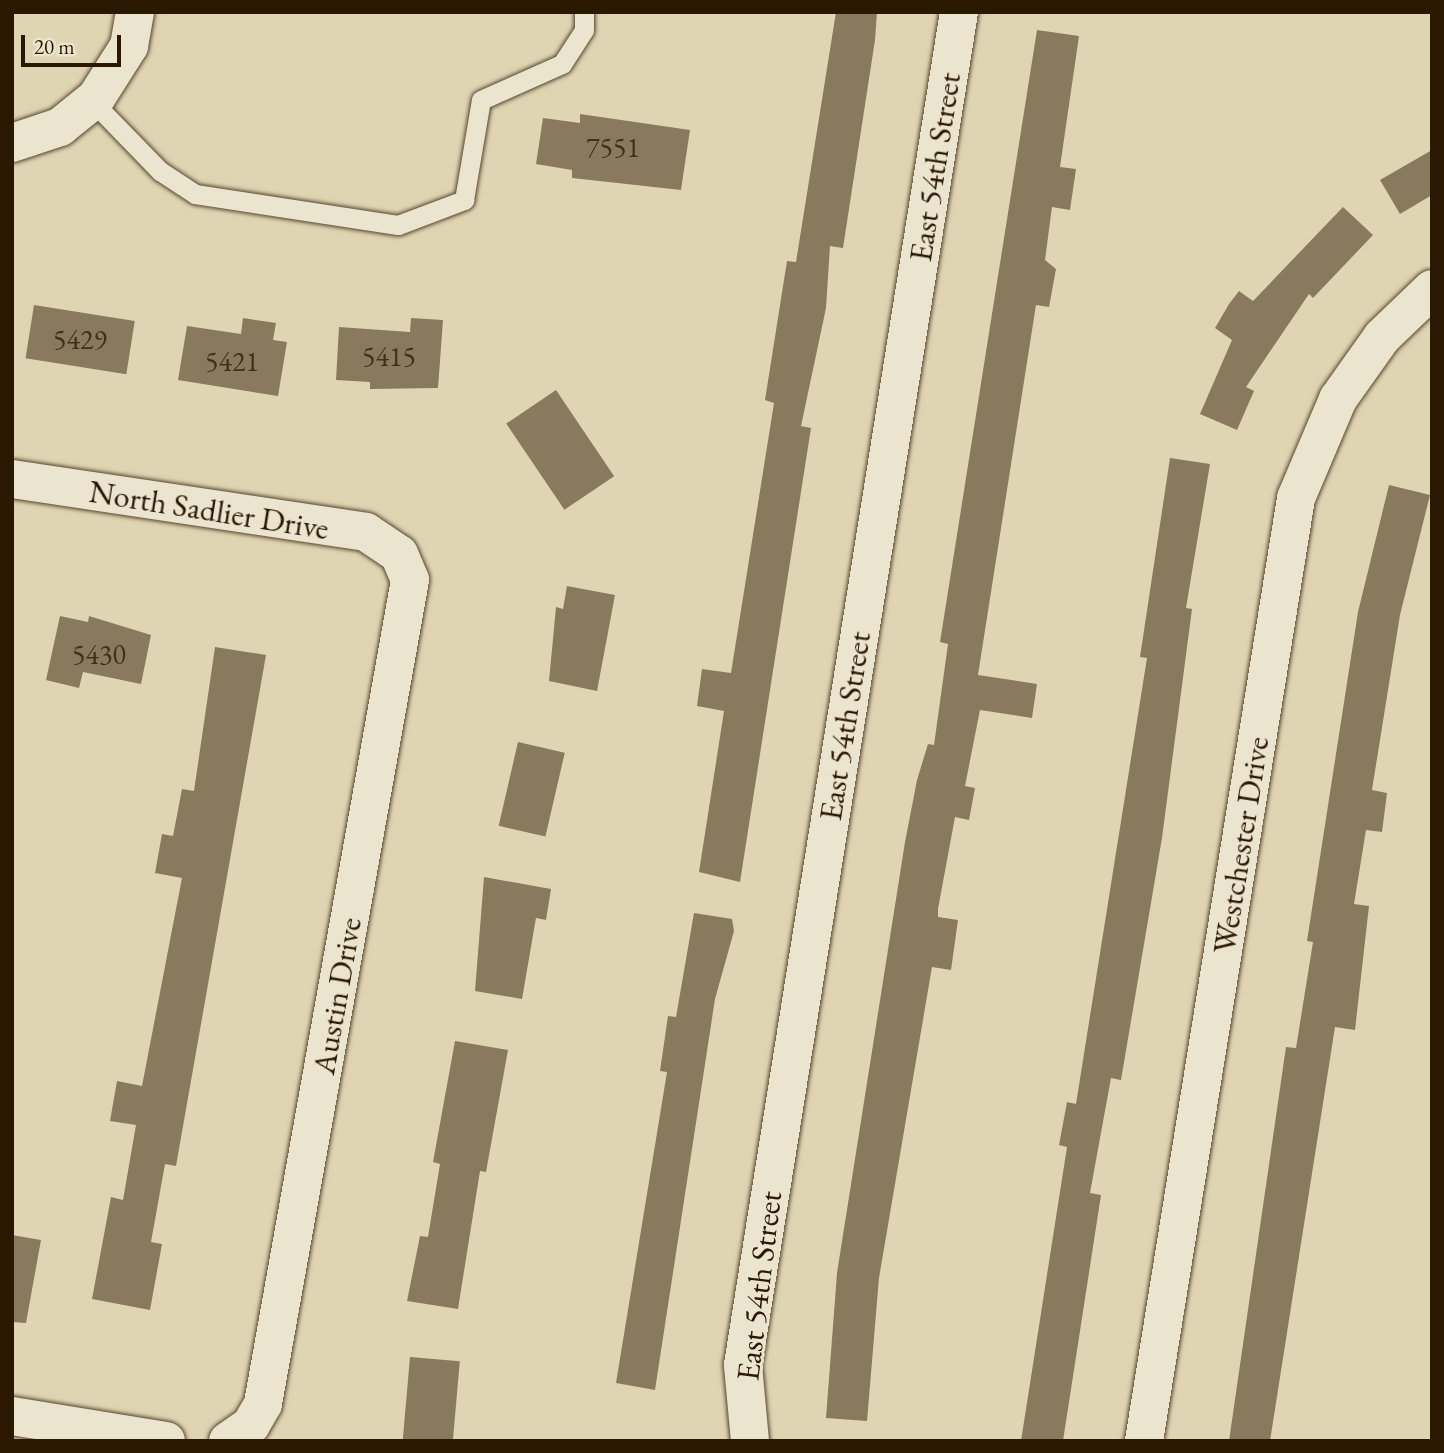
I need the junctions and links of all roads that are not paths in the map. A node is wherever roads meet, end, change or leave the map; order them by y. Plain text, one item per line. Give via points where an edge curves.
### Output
1 (135, 12) edge
2 (584, 12) edge
3 (959, 12) edge
4 (92, 101) junction
5 (12, 143) edge
6 (1432, 289) edge
7 (12, 480) edge
8 (399, 554) joint
9 (14, 1425) edge
10 (235, 1437) edge
11 (166, 1441) edge
12 (750, 1441) edge
13 (1144, 1441) edge

1 - 4 street via 129,46
2 - 4 lane via 584,30 562,64 481,100 464,200 398,225 195,194 160,172
3 - 12 street, East 54th Street via 743,1365
4 - 5 street via 60,127
6 - 13 street, Westchester Drive via 1382,337 1338,399 1296,498
7 - 8 street, North Sadlier Drive via 366,533
8 - 10 street, Austin Drive via 411,589 263,1404
9 - 11 street

